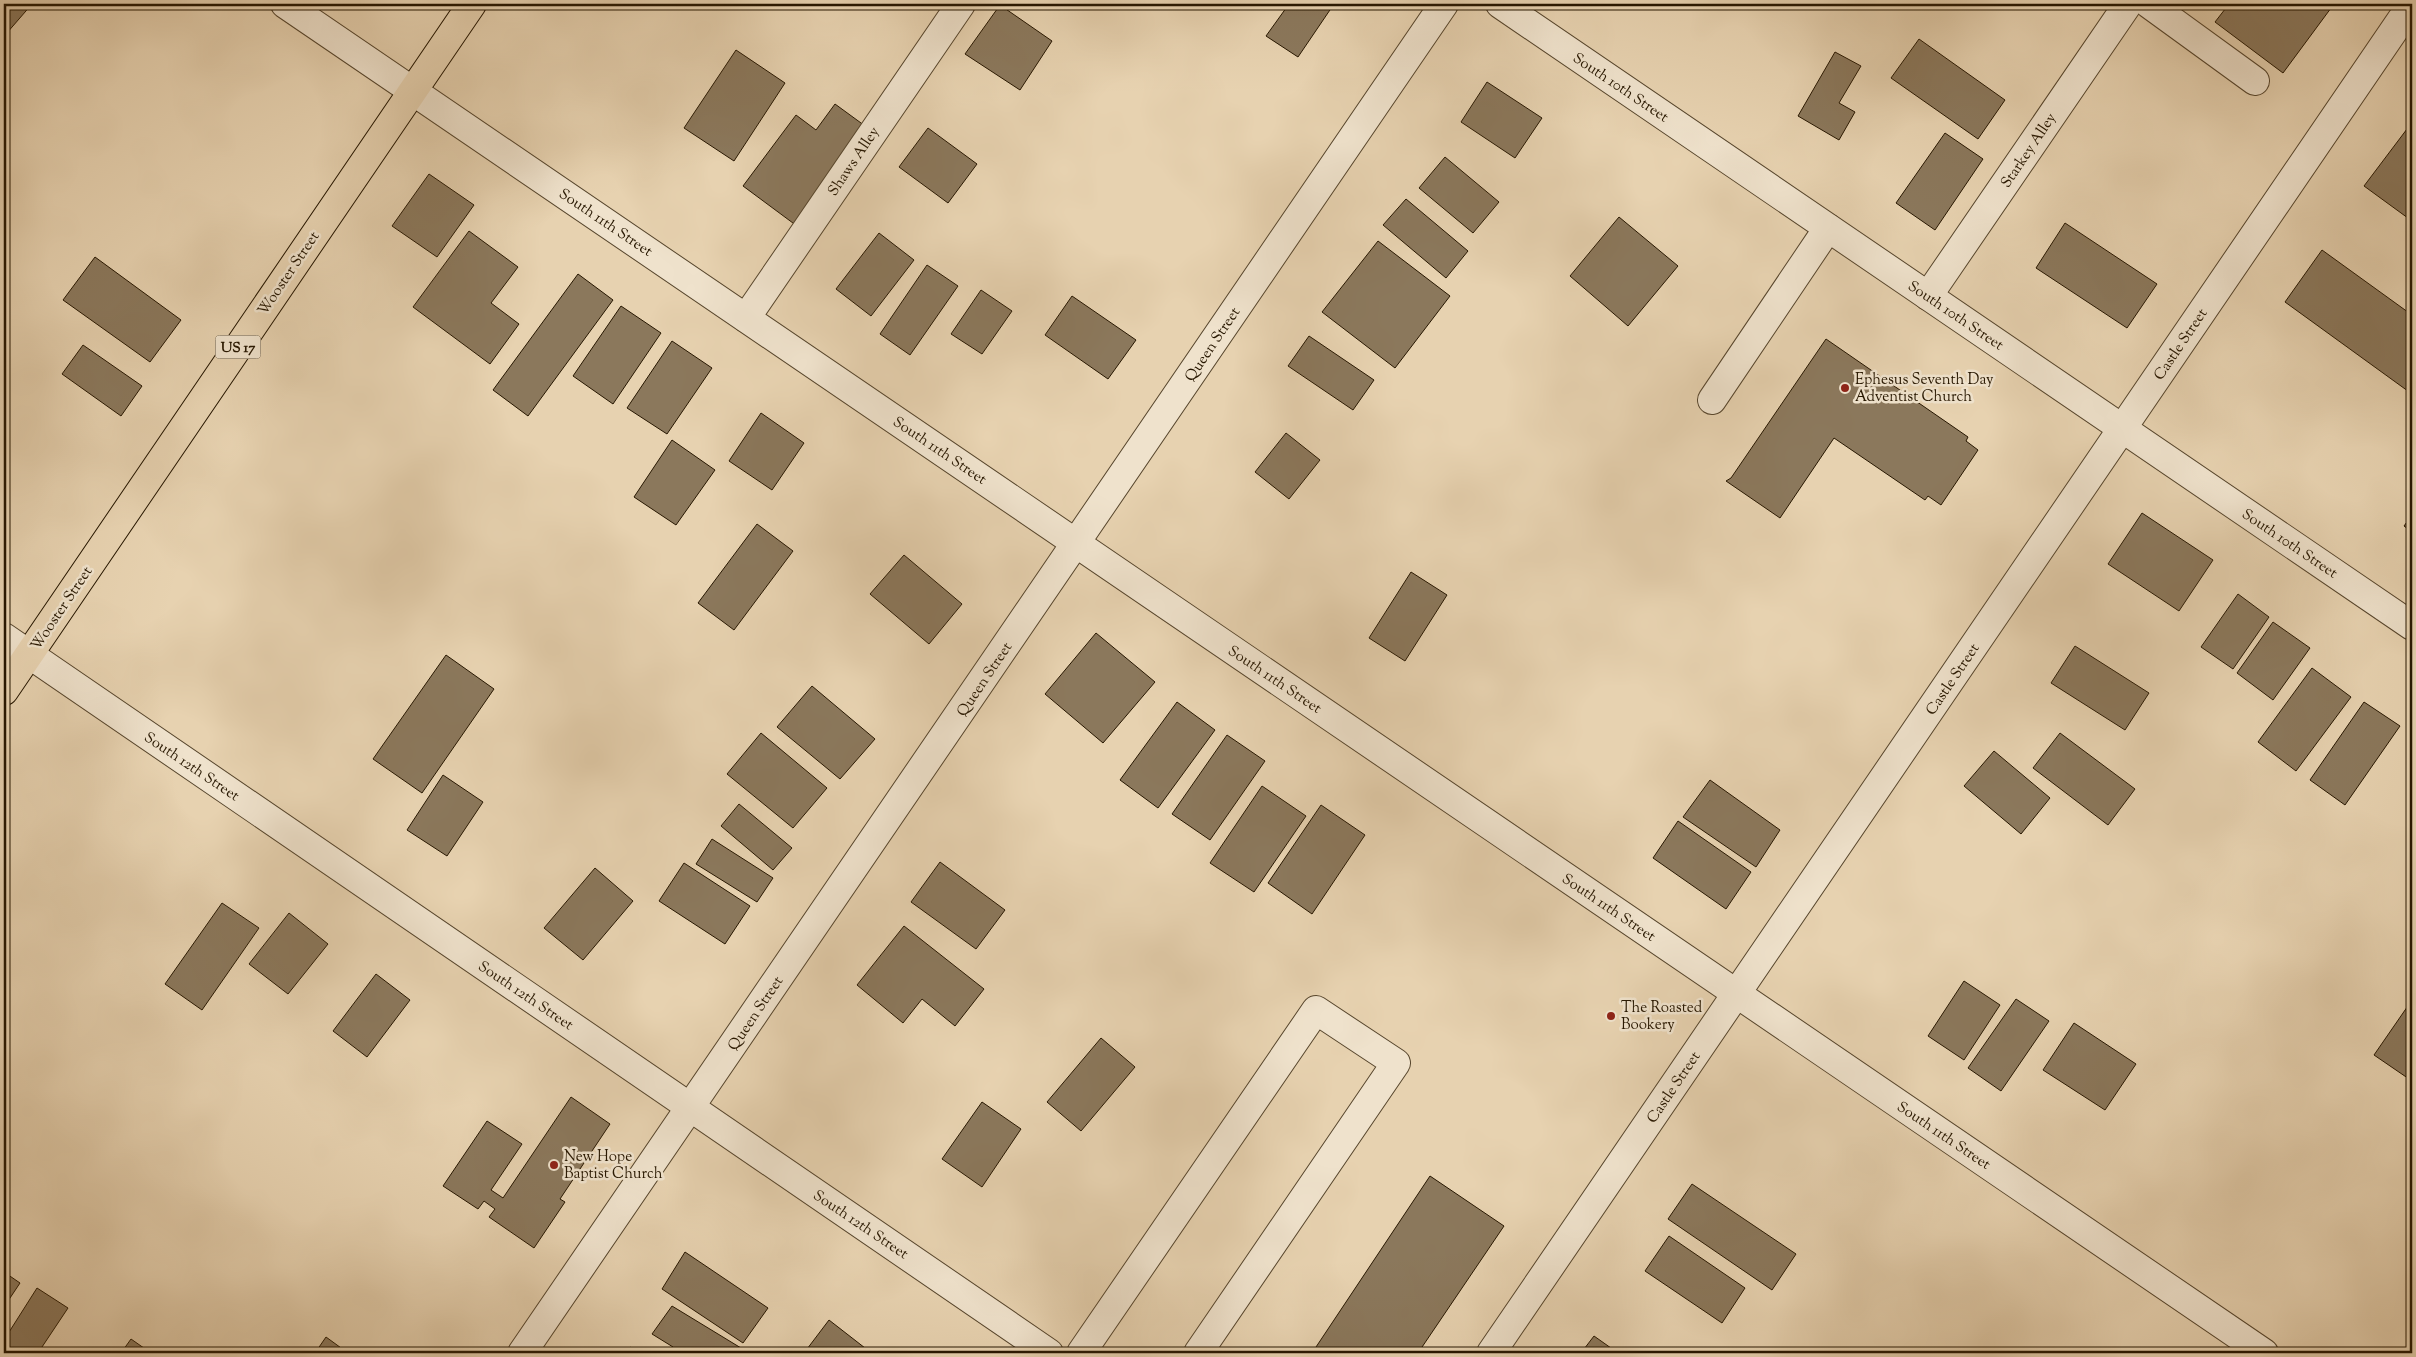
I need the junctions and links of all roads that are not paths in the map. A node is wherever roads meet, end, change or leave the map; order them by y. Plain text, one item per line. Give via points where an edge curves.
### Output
1 (286, 4) edge
2 (472, 4) edge
3 (960, 4) edge
4 (1444, 4) edge
5 (1500, 4) edge
6 (2128, 4) edge
7 (2149, 4) edge
8 (2412, 4) edge
9 (2256, 81) dead end
10 (412, 90) junction
11 (1828, 228) junction
12 (1928, 296) junction
13 (746, 318) junction
14 (1712, 400) dead end
15 (2123, 429) junction
16 (1076, 543) junction
17 (2412, 626) edge
18 (4, 637) edge
19 (29, 654) junction
20 (4, 691) edge
21 (1736, 994) junction
22 (690, 1108) junction
23 (522, 1353) edge
24 (1050, 1353) edge
25 (1080, 1353) edge
26 (1198, 1353) edge
27 (1491, 1353) edge
28 (2264, 1353) edge

1 - 10 street, South 11th Street
2 - 10 main road, Wooster Street / US 17
3 - 13 street, Shaws Alley
4 - 16 street, Queen Street
5 - 11 street, South 10th Street
6 - 12 street, Starkey Alley
7 - 9 street
8 - 15 street, Castle Street
10 - 13 street, South 11th Street
10 - 19 main road, Wooster Street / US 17
11 - 12 street, South 10th Street
11 - 14 street
12 - 15 street, South 10th Street
13 - 16 street, South 11th Street
15 - 17 street, South 10th Street
15 - 21 street, Castle Street
16 - 21 street, South 11th Street
16 - 22 street, Queen Street
18 - 19 street, South 12th Street
19 - 20 main road, Wooster Street / US 17
19 - 22 street, South 12th Street
21 - 27 street, Castle Street
21 - 28 street, South 11th Street
22 - 23 street, Queen Street
22 - 24 street, South 12th Street
25 - 26 street via 1316,1010 1396,1063

